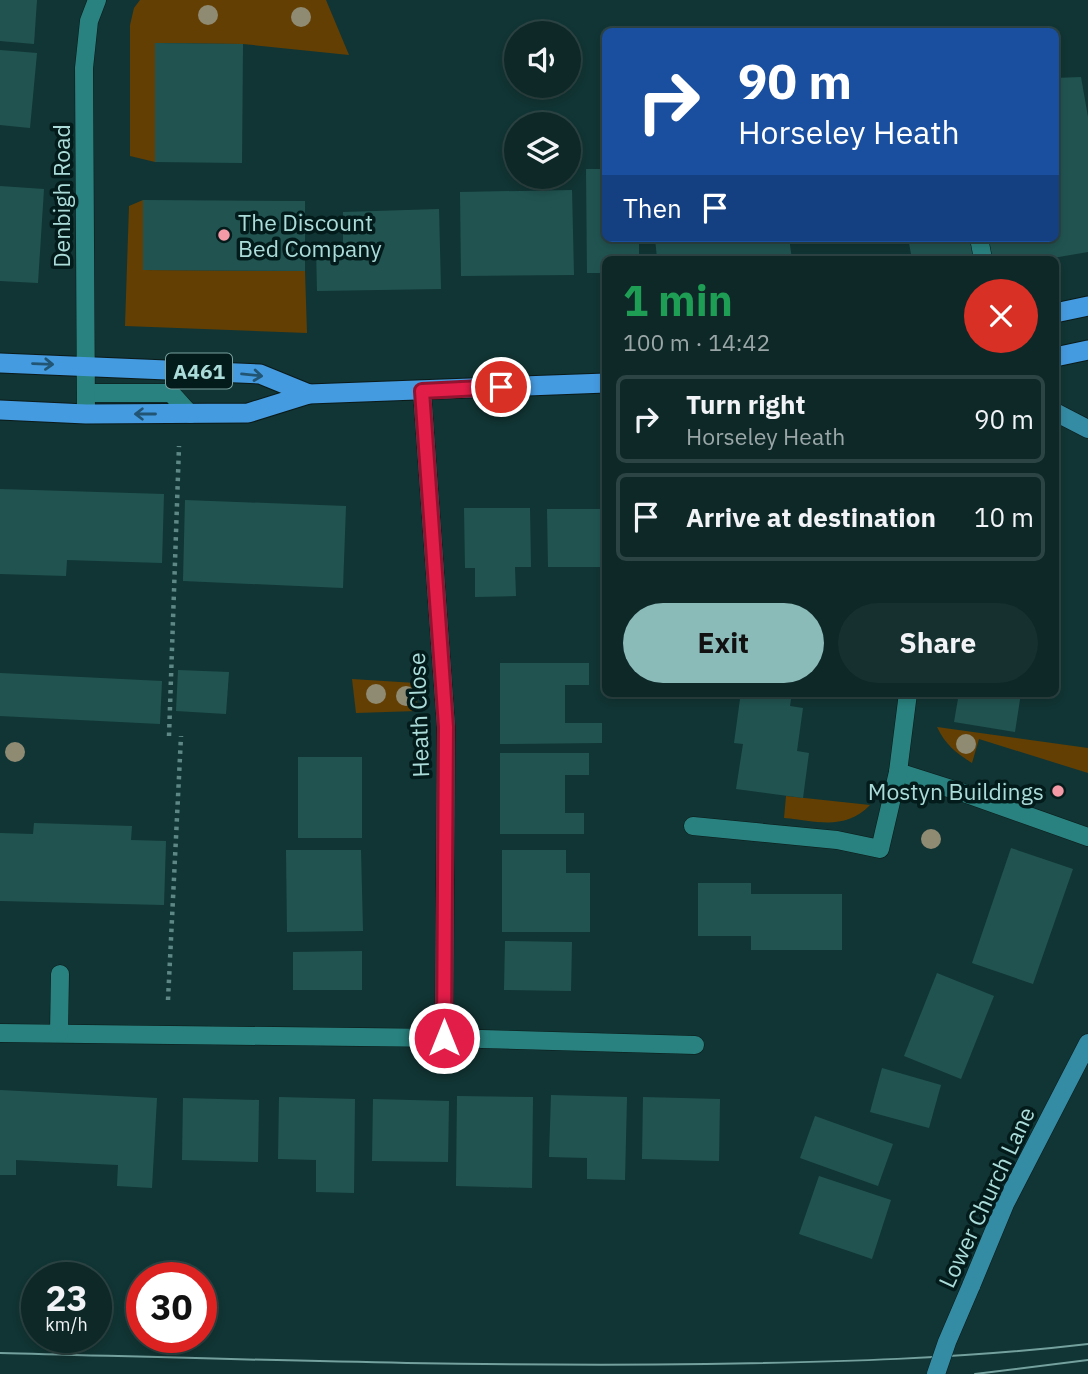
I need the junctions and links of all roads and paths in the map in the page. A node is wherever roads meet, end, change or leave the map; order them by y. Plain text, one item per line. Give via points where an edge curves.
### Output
1 (97, 0) edge
2 (1088, 306) edge
3 (1059, 312) edge
4 (1088, 350) edge
5 (1059, 356) edge
6 (0, 363) edge
7 (86, 366) junction
8 (602, 383) edge
9 (422, 391) junction
10 (86, 393) junction
11 (309, 394) junction
12 (0, 410) edge
13 (86, 414) junction
14 (190, 414) junction
15 (1059, 414) edge
16 (1088, 429) edge
17 (180, 446) dead end
18 (907, 697) edge
19 (169, 736) dead end
20 (181, 736) dead end
21 (898, 772) junction
22 (693, 826) dead end
23 (1088, 837) edge
24 (60, 974) dead end
25 (0, 1033) edge
26 (59, 1033) junction
27 (166, 1034) junction
28 (444, 1038) junction
29 (1088, 1043) edge
30 (695, 1045) dead end
31 (936, 1374) edge

1 - 7 street, Denbigh Road via 89,20 84,68
2 - 3 highway
4 - 5 highway
6 -> 7 highway, A461
7 - 10 street, Denbigh Road
7 -> 11 highway, A461 via 260,374
8 - 9 highway, A461
9 - 11 highway, A461
9 - 28 street, Heath Close via 446,727
10 - 13 street, Denbigh Road
10 - 14 street via 171,393
11 - 14 highway, A461 via 248,413
12 - 13 highway, A461
14 -> 13 highway, A461
15 - 16 main road
17 - 19 path
18 - 21 street
20 - 27 path
21 - 22 street via 880,849 836,840
21 - 23 street
24 - 26 street
25 - 26 street
26 - 27 street
27 - 28 street
28 - 30 street
29 - 31 main road, Lower Church Lane, bridge via 1005,1205

